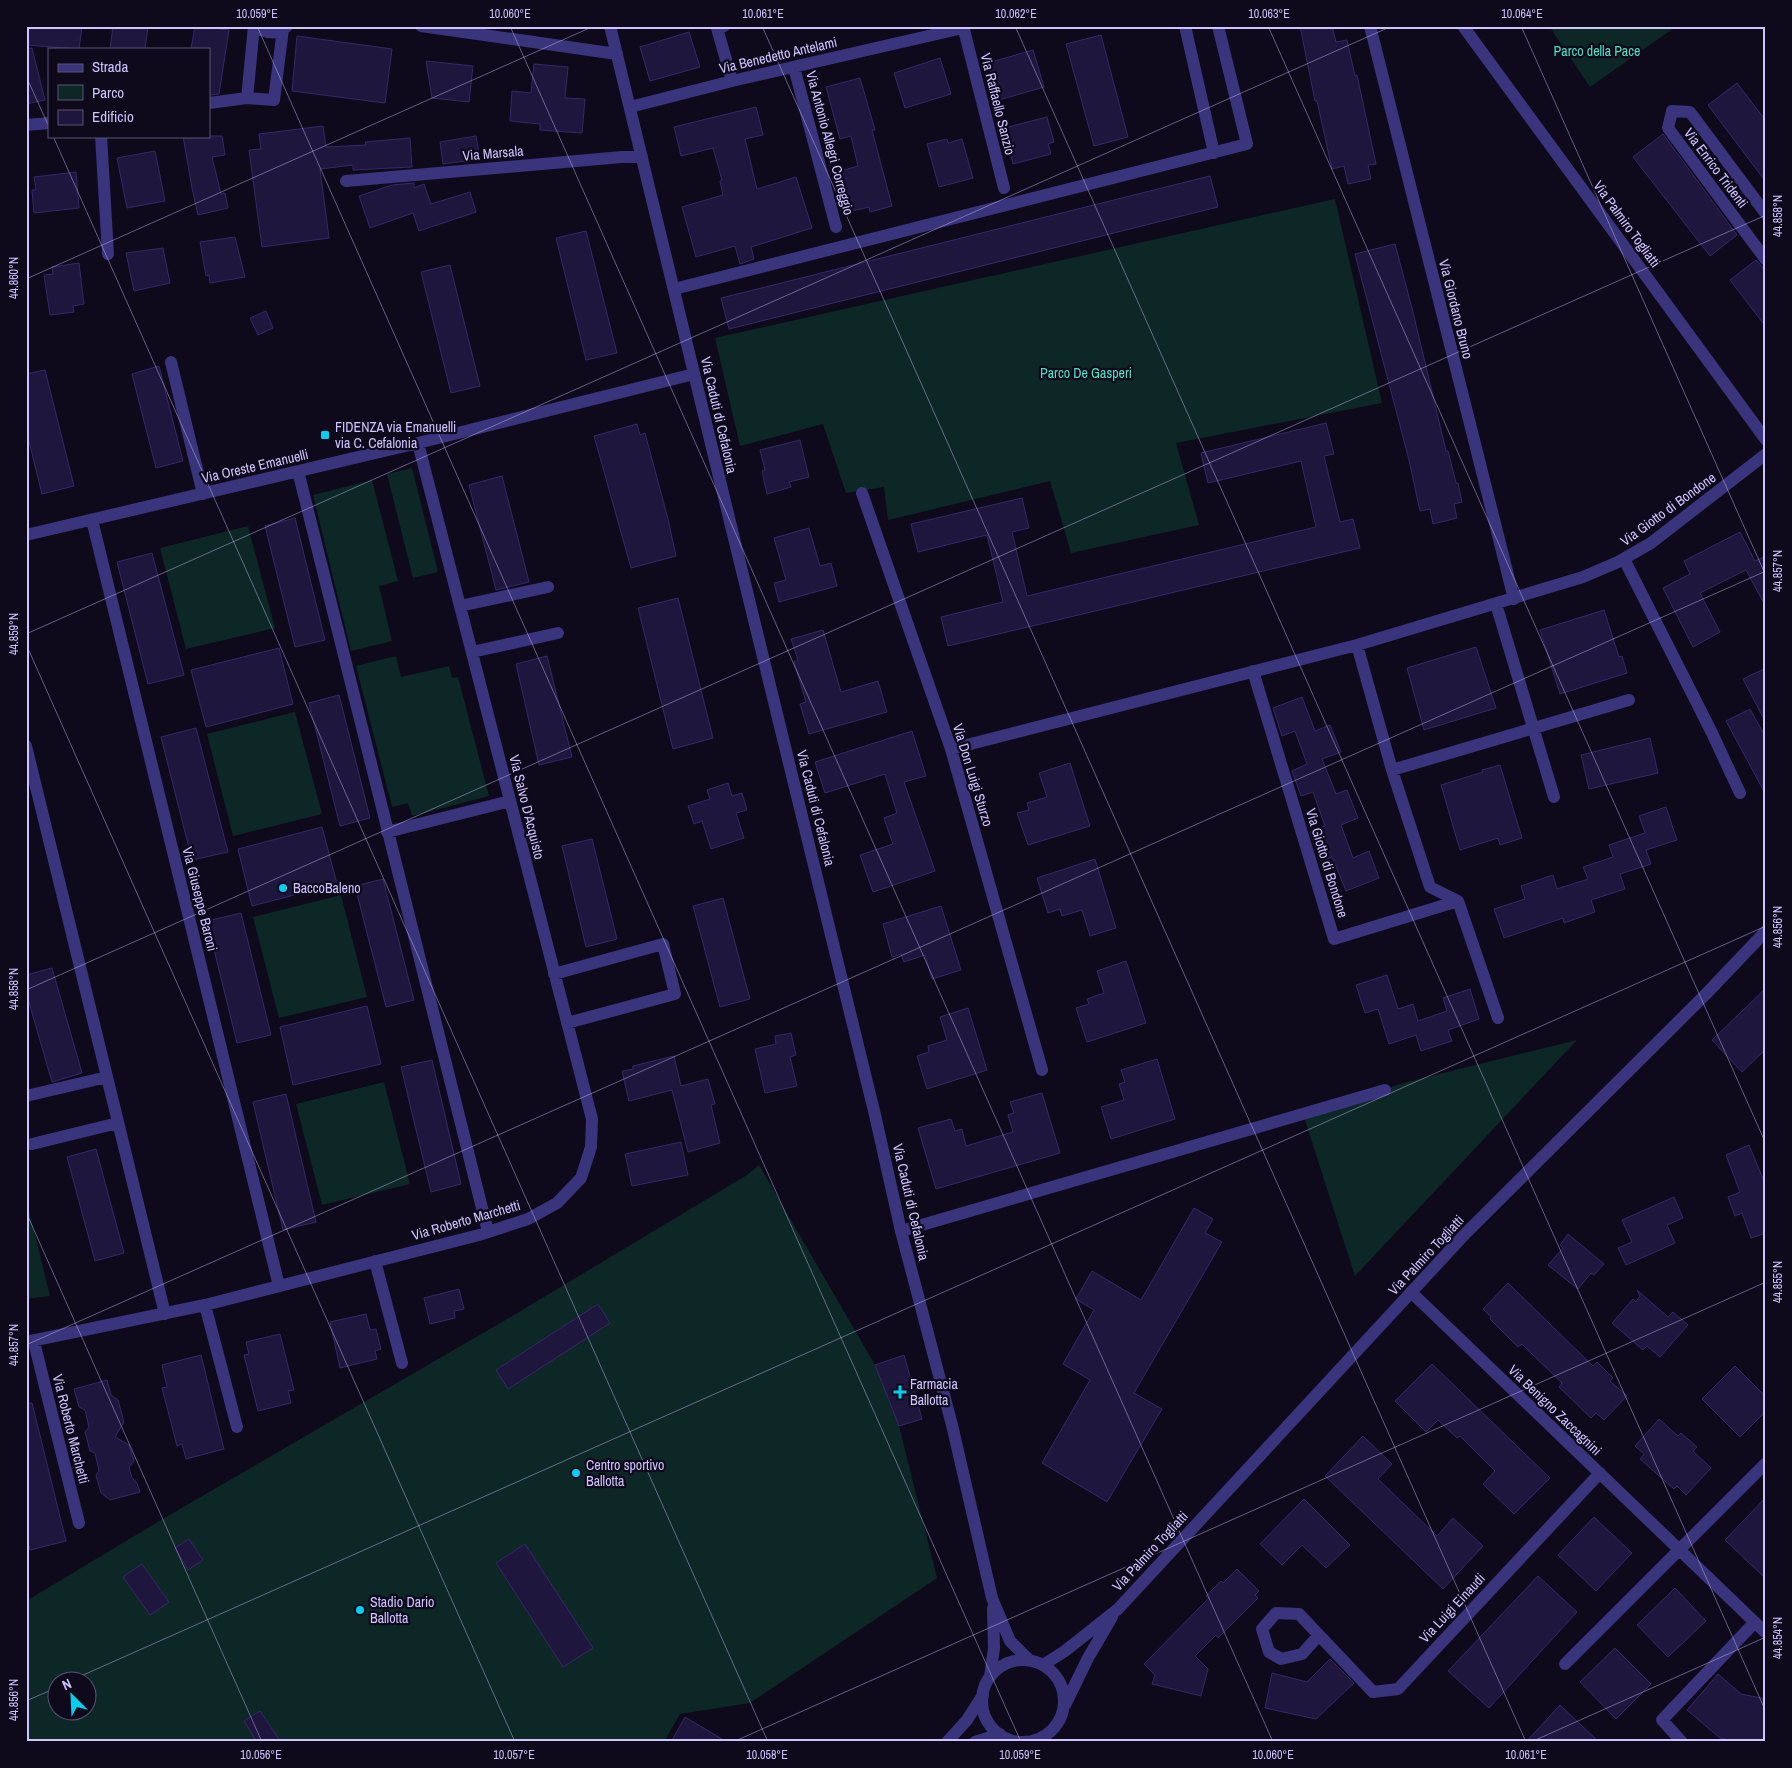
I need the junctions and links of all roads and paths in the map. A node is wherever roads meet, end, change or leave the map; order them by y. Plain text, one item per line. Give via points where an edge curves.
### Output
1 (255, 26) edge
2 (421, 26) edge
3 (610, 26) edge
4 (724, 26) edge
5 (1184, 26) edge
6 (1218, 26) edge
7 (1370, 26) edge
8 (1463, 26) edge
9 (963, 27) edge
10 (285, 28) edge
11 (616, 54) junction
12 (794, 67) junction
13 (732, 81) junction
14 (247, 98) junction
15 (210, 103) edge
16 (630, 107) junction
17 (48, 123) edge
18 (26, 125) edge
19 (101, 138) edge
20 (1214, 153) junction
21 (642, 157) junction
22 (346, 182) dead end
23 (1004, 188) dead end
24 (1766, 214) edge
25 (836, 227) dead end
26 (108, 254) dead end
27 (1766, 260) edge
28 (674, 288) junction
29 (171, 362) dead end
30 (694, 374) junction
31 (1766, 440) edge
32 (418, 443) junction
33 (1766, 454) edge
34 (298, 471) junction
35 (862, 493) dead end
36 (203, 494) junction
37 (92, 520) junction
38 (26, 535) edge
39 (1624, 559) junction
40 (548, 587) dead end
41 (1514, 599) junction
42 (1496, 604) junction
43 (460, 606) junction
44 (558, 633) dead end
45 (1357, 644) junction
46 (472, 652) junction
47 (1253, 671) junction
48 (1629, 700) dead end
49 (1532, 728) junction
50 (951, 749) junction
51 (27, 752) edge
52 (1392, 770) junction
53 (1740, 793) dead end
54 (1554, 797) dead end
55 (510, 801) junction
56 (387, 832) junction
57 (1458, 901) junction
58 (1766, 931) edge
59 (554, 974) junction
60 (1498, 1018) dead end
61 (567, 1024) junction
62 (1042, 1070) dead end
63 (107, 1076) junction
64 (1385, 1090) dead end
65 (26, 1096) edge
66 (118, 1123) junction
67 (32, 1144) dead end
68 (581, 1178) joint
69 (901, 1231) junction
70 (488, 1232) junction
71 (375, 1261) junction
72 (279, 1286) junction
73 (1411, 1292) junction
74 (205, 1305) junction
75 (165, 1314) junction
76 (30, 1342) edge
77 (402, 1363) dead end
78 (237, 1427) dead end
79 (1766, 1463) edge
80 (1600, 1473) junction
81 (79, 1522) dead end
82 (1679, 1550) junction
83 (992, 1598) junction
84 (1118, 1609) junction
85 (1755, 1622) junction
86 (1766, 1632) edge
87 (1319, 1635) junction
88 (1029, 1660) junction
89 (1565, 1664) dead end
90 (1043, 1665) junction
91 (990, 1677) junction
92 (983, 1695) junction
93 (1064, 1708) junction
94 (1000, 1734) junction
95 (1048, 1737) edge
96 (1017, 1741) edge
97 (947, 1742) edge
98 (974, 1742) edge
99 (1682, 1742) edge

1 - 10 street via 271,33
1 - 14 street
2 - 11 street
3 - 11 street, Via Caduti di Cefalonia
4 - 13 street via 717,28
5 - 20 street
6 - 20 street via 1247,144
7 - 41 street, Via Giordano Bruno
8 - 31 street, Via Palmiro Togliatti
9 - 12 street, Via Benedetto Antelami
9 - 23 street, Via Raffaello Sanzio
10 - 14 street via 274,100
11 - 16 street, Via Caduti di Cefalonia
12 - 13 street, Via Benedetto Antelami
12 - 25 street, Via Antonio Allegri Correggio
13 - 16 street, Via Benedetto Antelami
14 - 15 street
16 - 21 street, Via Caduti di Cefalonia
17 - 18 street
19 - 26 street
20 - 28 street
21 - 22 street, Via Marsala
21 - 28 street, Via Caduti di Cefalonia
24 - 27 street, Via Enrico Tridenti via 1690,112 1672,111 1668,128
28 - 30 street, Via Caduti di Cefalonia
29 - 36 street
30 - 32 street, Via Oreste Emanuelli
30 - 69 street, Via Caduti di Cefalonia
32 - 34 street, Via Oreste Emanuelli
32 - 43 street, Via Salvo D'Acquisto
33 - 39 street, Via Giotto di Bondone via 1651,543
34 - 36 street, Via Oreste Emanuelli
34 - 56 street
35 - 50 street, Via Don Luigi Sturzo
36 - 37 street, Via Oreste Emanuelli
37 - 38 street, Via Oreste Emanuelli
37 - 72 street, Via Giuseppe Baroni
39 - 41 street, Via Giotto di Bondone via 1583,578
39 - 53 street
40 - 43 street
41 - 42 street, Via Giotto di Bondone
42 - 45 street, Via Giotto di Bondone
42 - 49 street
43 - 46 street, Via Salvo D'Acquisto
44 - 46 street
45 - 47 street, Via Giotto di Bondone
45 - 52 street
46 - 55 street, Via Salvo D'Acquisto
47 - 50 street, Via Giotto di Bondone
47 - 57 street, Via Giotto di Bondone via 1334,939
48 - 49 street
49 - 52 street
49 - 54 street
50 - 62 street, Via Don Luigi Sturzo
51 - 63 street
52 - 57 street via 1430,887
55 - 56 street
55 - 59 street, Via Salvo D'Acquisto
56 - 70 street
57 - 60 street
58 - 73 street, Via Palmiro Togliatti
59 - 61 street, Via Salvo D'Acquisto
59 - 61 street via 663,944 675,994
61 - 68 street, Via Salvo D'Acquisto via 592,1118 592,1147
63 - 65 street
63 - 66 street
64 - 69 street
66 - 67 street
66 - 75 street
68 - 70 street, Via Roberto Marchetti via 557,1203 528,1219
69 - 83 street, Via Caduti di Cefalonia via 952,1426
70 - 71 street, Via Roberto Marchetti
71 - 72 street, Via Roberto Marchetti
71 - 77 street
72 - 74 street, Via Roberto Marchetti
73 - 80 street, Via Benigno Zaccagnini
73 - 84 street, Via Palmiro Togliatti
74 - 75 street, Via Roberto Marchetti
74 - 78 street
75 - 76 street, Via Roberto Marchetti
76 - 81 street, Via Roberto Marchetti
79 - 82 street
80 - 82 street, Via Benigno Zaccagnini
80 - 87 street, Via Luigi Einaudi via 1398,1689 1373,1692
82 - 85 street, Via Benigno Zaccagnini
82 - 89 street
83 - 88 street, Via Caduti di Cefalonia via 1010,1641
83 - 91 street, Via Caduti di Cefalonia via 994,1648
84 - 90 street, Via Palmiro Togliatti
84 - 93 street, Via Palmiro Togliatti via 1088,1658
85 - 86 street, Via Benigno Zaccagnini
85 - 99 street via 1662,1720
87 - 87 street, Via Luigi Einaudi via 1299,1614 1276,1613 1262,1629 1269,1652 1281,1659 1302,1654
88 - 90 street
88 - 91 street via 1007,1663
90 - 93 street via 1060,1683
91 - 92 street
92 - 94 street via 986,1717
92 - 97 street
93 - 95 street, Via Palmiro Togliatti
94 - 96 street, Via Palmiro Togliatti
94 - 98 street
95 - 96 street, Via Palmiro Togliatti

